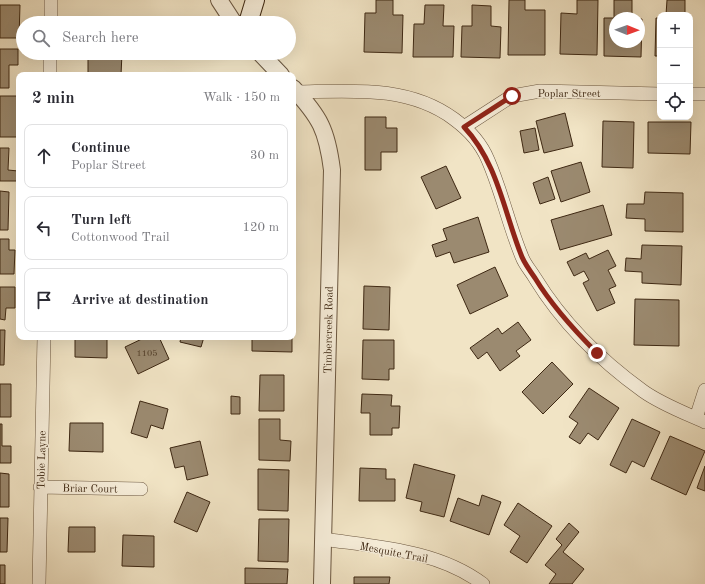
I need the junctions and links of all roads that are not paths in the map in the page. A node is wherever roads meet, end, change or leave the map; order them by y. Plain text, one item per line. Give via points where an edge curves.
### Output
1 (51, 0) edge
2 (219, 0) edge
3 (255, 0) edge
4 (51, 16) edge
5 (229, 16) edge
6 (250, 16) edge
7 (50, 60) edge
8 (267, 60) edge
9 (50, 72) edge
10 (279, 72) edge
11 (296, 90) edge
12 (296, 91) edge
13 (657, 94) edge
14 (693, 94) edge
15 (705, 94) edge
16 (464, 127) junction
17 (44, 340) edge
18 (705, 390) edge
19 (700, 420) edge
20 (40, 487) junction
21 (140, 489) dead end
22 (323, 539) junction
23 (39, 584) edge
24 (322, 584) edge
25 (483, 584) edge

1 - 4 street
2 - 5 street
3 - 6 main road
7 - 9 street
8 - 10 street
11 - 16 street via 357,90 399,94 444,112
12 - 22 street, Timbercreek Road via 316,115 328,143 332,170
13 - 16 street, Poplar Street via 540,91 512,96
14 - 15 street
16 - 19 street via 477,141 488,160 522,258 546,296 574,330 608,363 644,392
17 - 20 street, Tobie Layne
18 - 19 street
20 - 21 street, Briar Court
20 - 23 street, Tobie Layne
22 - 24 street, Timbercreek Road
22 - 25 street, Mesquite Trail via 428,557 453,566

